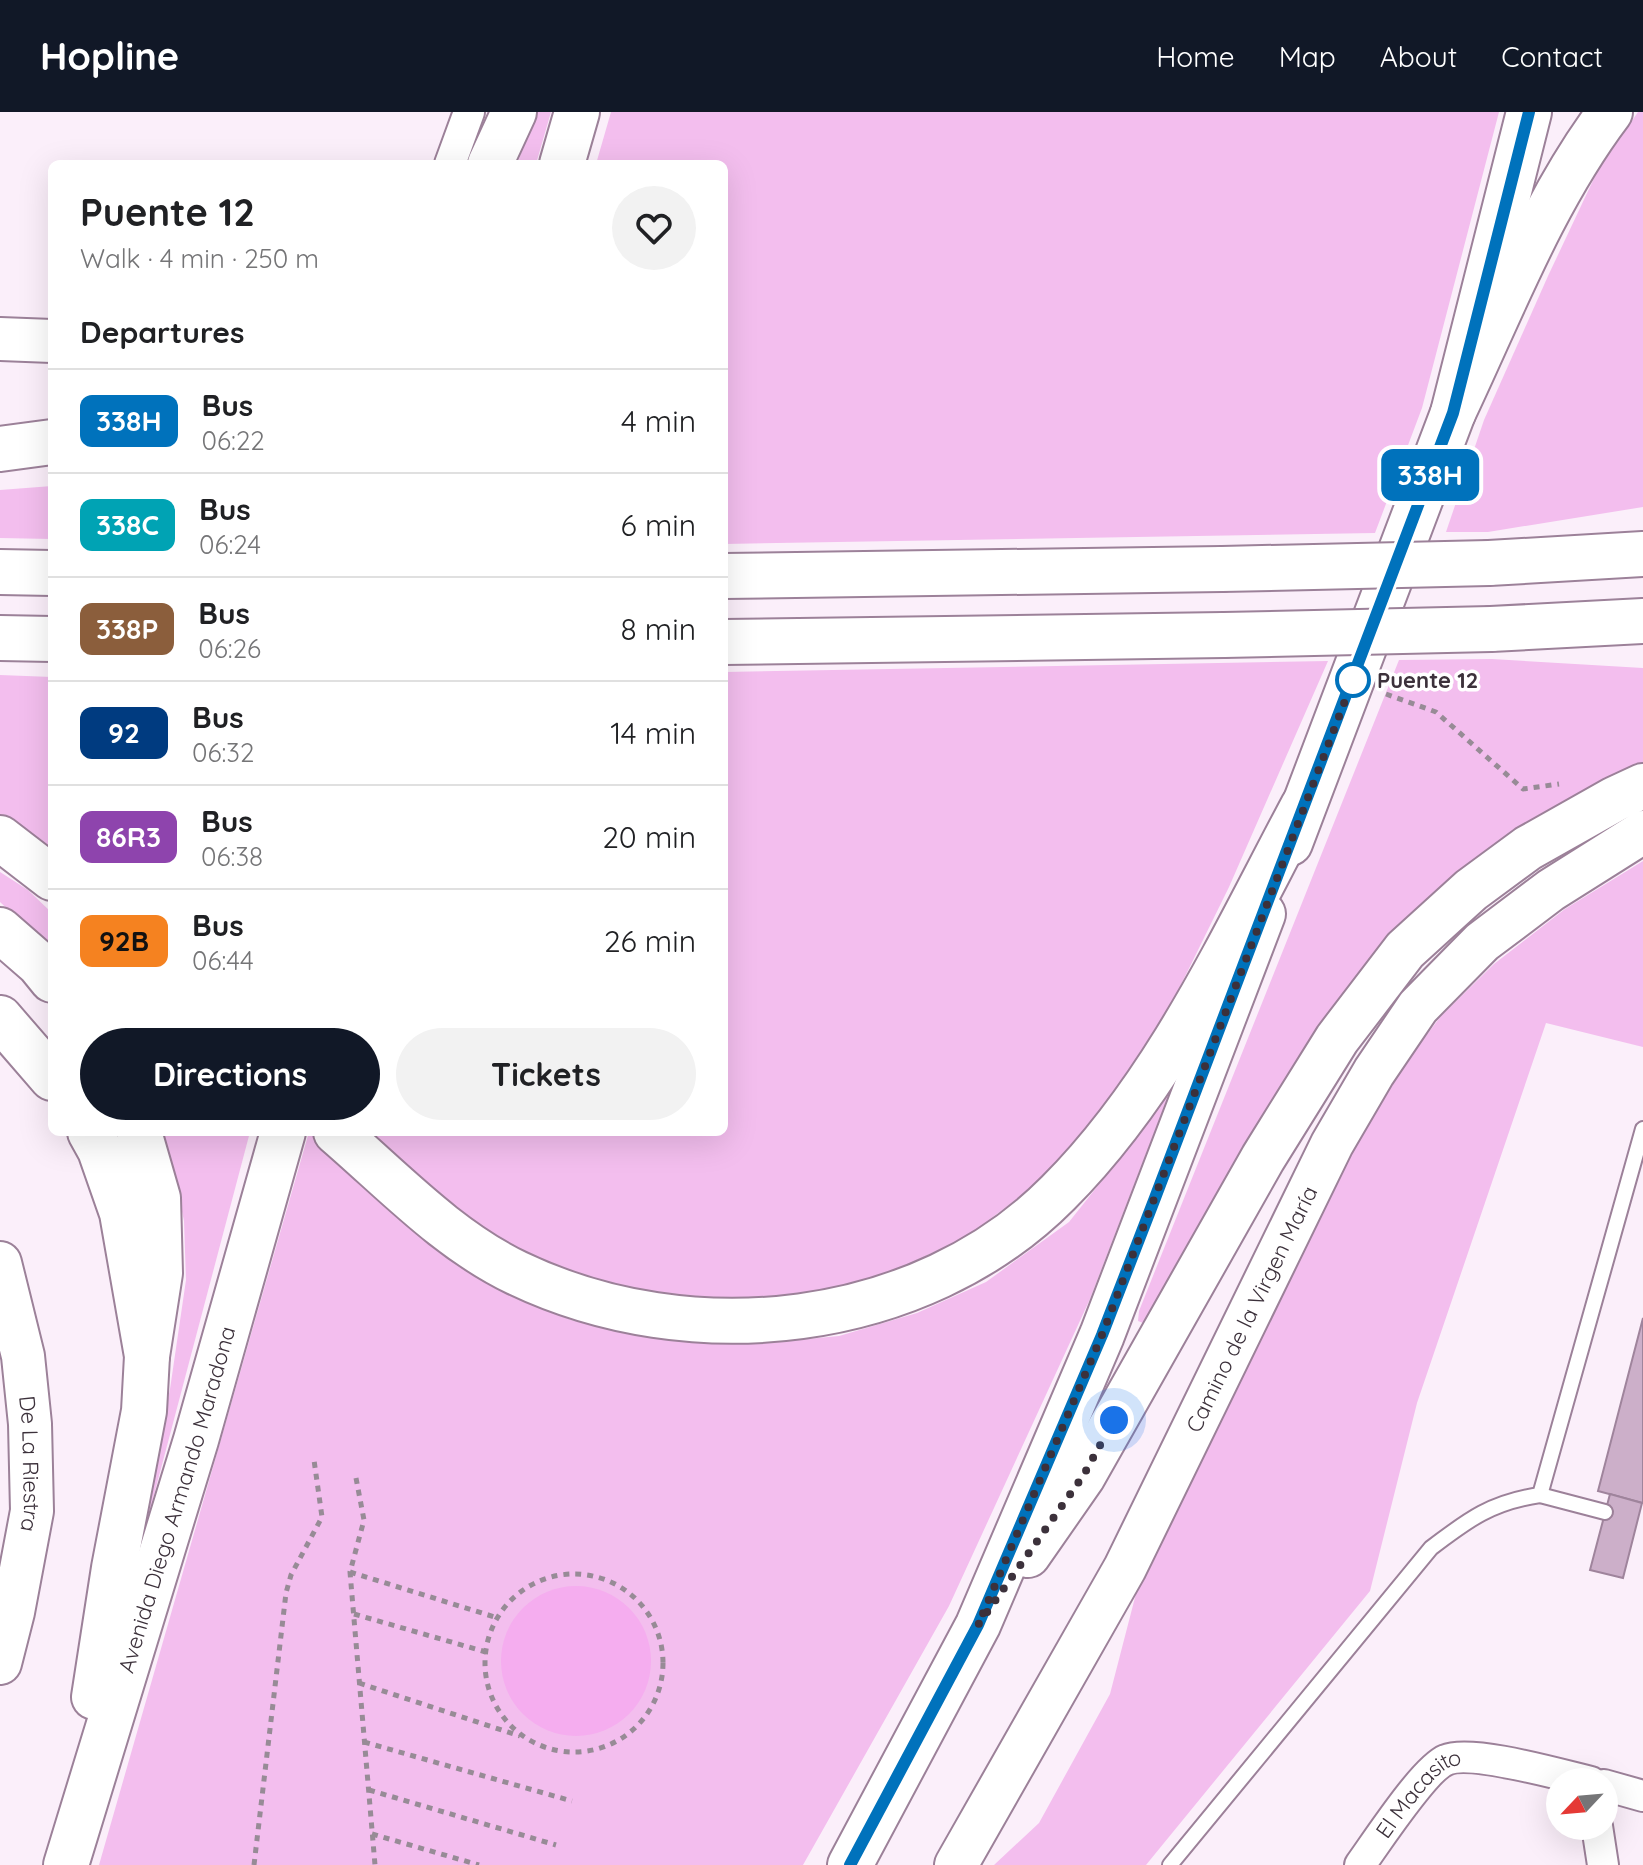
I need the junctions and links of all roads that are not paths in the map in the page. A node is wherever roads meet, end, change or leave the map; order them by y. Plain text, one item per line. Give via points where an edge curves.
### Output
1 (469, 112) edge
2 (514, 112) edge
3 (577, 112) edge
4 (1529, 112) edge
5 (1610, 112) edge
6 (451, 160) edge
7 (492, 160) edge
8 (563, 160) edge
9 (0, 339) edge
10 (48, 341) edge
11 (1453, 413) junction
12 (48, 443) edge
13 (0, 449) edge
14 (1636, 553) edge
15 (0, 572) edge
16 (48, 573) edge
17 (728, 576) edge
18 (1643, 621) edge
19 (1574, 625) junction
20 (1643, 633) edge
21 (0, 638) edge
22 (48, 639) edge
23 (728, 642) edge
24 (1643, 786) edge
25 (1303, 806) junction
26 (1643, 832) edge
27 (0, 838) edge
28 (48, 875) edge
29 (0, 930) edge
30 (48, 975) edge
31 (0, 1018) edge
32 (48, 1073) edge
33 (1643, 1129) edge
34 (92, 1136) edge
35 (140, 1136) edge
36 (282, 1136) edge
37 (341, 1136) edge
38 (0, 1263) edge
39 (147, 1356) junction
40 (1540, 1495) junction
41 (1605, 1512) dead end
42 (978, 1625) junction
43 (0, 1663) edge
44 (1546, 1773) edge
45 (1618, 1789) edge
46 (1643, 1796) edge
47 (1599, 1840) edge
48 (68, 1860) edge
49 (850, 1865) edge
50 (956, 1865) edge
51 (1170, 1865) edge
52 (1360, 1865) edge
53 (1603, 1865) edge

1 - 6 street
2 - 7 main road
3 - 8 main road
4 - 11 main road
5 - 11 main road via 1573,165
9 - 10 street
11 - 25 main road
12 - 13 main road
14 - 17 main road, bridge via 1489,563
15 - 16 main road
18 - 19 main road
19 - 20 main road
19 - 23 main road, bridge
21 - 22 main road
24 - 42 main road via 1528,848 1471,890 1405,950 1337,1039 1263,1158 1083,1476
25 - 37 main road via 1205,991 1146,1085 1095,1151 1015,1230 967,1262 898,1292 833,1312 709,1322 581,1299 516,1273 458,1239
25 - 42 main road via 1107,1321
26 - 50 street, Camino de la Virgen María via 1551,890 1482,942 1418,1007 1374,1072 1332,1144 1125,1568
27 - 28 main road
29 - 30 main road
31 - 32 main road
33 - 40 lane
34 - 39 main road via 122,1213
35 - 39 main road via 158,1198 160,1273
36 - 48 main road, Avenida Diego Armando Maradona
38 - 43 street, De La Riestra via 23,1356 32,1511
39 - 48 main road via 144,1411
40 - 41 lane
40 - 51 lane via 1512,1499 1471,1517 1431,1548
42 - 49 main road
44 - 52 street, El Macasito via 1469,1756 1445,1760 1429,1773
45 - 46 street
47 - 53 street

